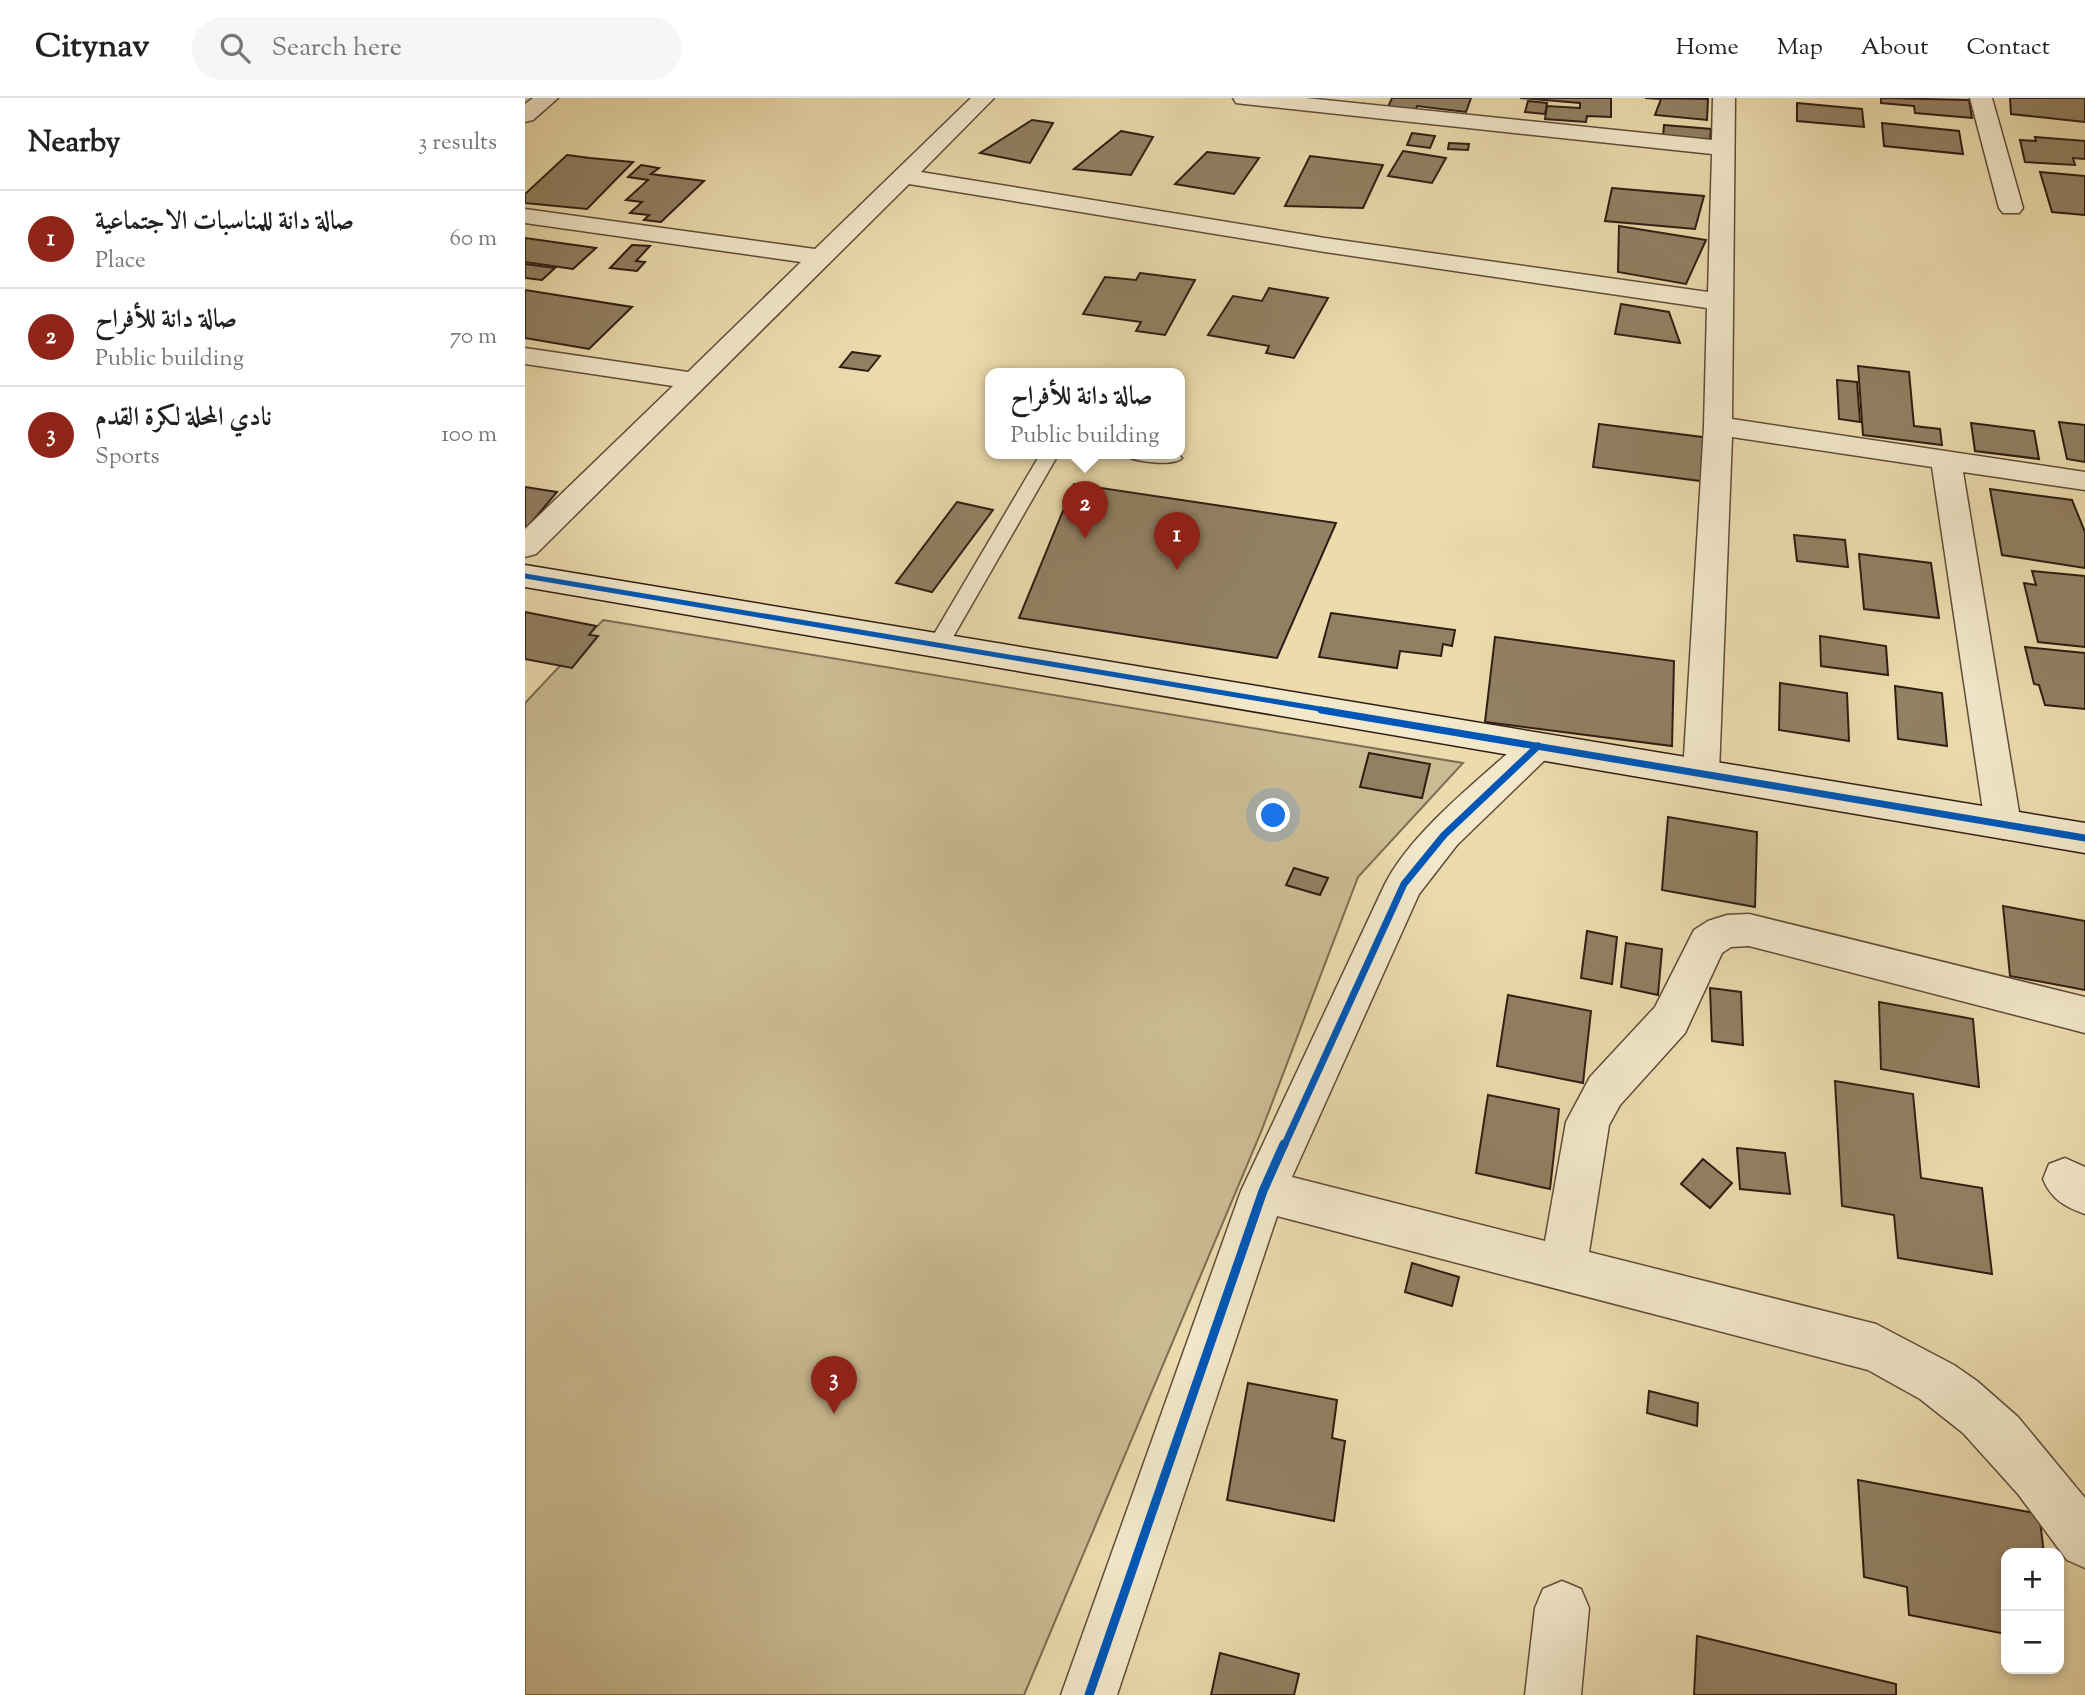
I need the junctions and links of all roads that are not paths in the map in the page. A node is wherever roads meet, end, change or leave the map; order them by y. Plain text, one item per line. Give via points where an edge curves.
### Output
1 (547, 98) edge
2 (983, 98) edge
3 (1244, 98) edge
4 (1497, 98) edge
5 (1724, 98) edge
6 (1982, 98) edge
7 (525, 115) edge
8 (1489, 123) junction
9 (1722, 148) junction
10 (903, 176) junction
11 (2011, 208) dead end
12 (525, 216) edge
13 (821, 257) junction
14 (1720, 302) junction
15 (525, 355) edge
16 (694, 381) junction
17 (1718, 426) junction
18 (1046, 459) edge
19 (1946, 460) junction
20 (2085, 481) edge
21 (525, 547) edge
22 (525, 576) edge
23 (937, 646) junction
24 (1538, 746) junction
25 (1701, 773) junction
26 (2003, 824) junction
27 (2085, 838) edge
28 (2085, 1015) edge
29 (1263, 1192) junction
30 (1563, 1269) junction
31 (2085, 1542) edge
32 (1562, 1608) dead end
33 (1089, 1695) edge
34 (1553, 1695) edge

1 - 7 street
2 - 10 street
3 - 8 street
4 - 8 street
5 - 9 street
6 - 11 street
8 - 9 street
9 - 14 street
10 - 13 street
10 - 14 street via 1338,247
12 - 13 street
13 - 16 street
14 - 17 street
15 - 16 street
16 - 21 street
17 - 19 street
17 - 25 street
18 - 23 lane
19 - 20 street
19 - 26 street
22 - 23 street
23 - 24 street
24 - 25 street
24 - 29 street via 1444,835 1404,884
25 - 26 street
26 - 27 street
28 - 30 street via 1749,930 1716,935 1708,942 1670,1020 1605,1091 1588,1122
29 - 30 street
29 - 33 street
30 - 31 street via 1876,1348 1938,1382 1995,1427 2043,1482
32 - 34 street

